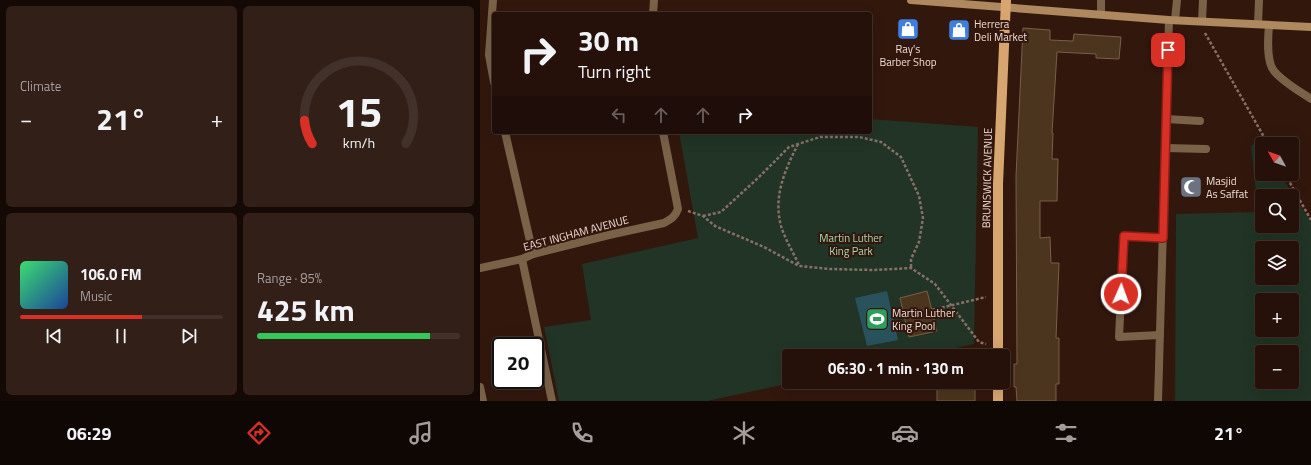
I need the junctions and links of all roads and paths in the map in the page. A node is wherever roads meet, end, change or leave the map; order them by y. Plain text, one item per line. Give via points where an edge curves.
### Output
1 (492, 0) edge
2 (654, 0) edge
3 (911, 0) edge
4 (1101, 0) edge
5 (1177, 0) edge
6 (1203, 0) edge
7 (1259, 0) edge
8 (1006, 3) edge
9 (653, 12) edge
10 (1101, 14) junction
11 (1172, 20) junction
12 (1201, 21) junction
13 (1258, 24) junction
14 (1269, 25) junction
15 (1311, 27) edge
16 (492, 71) edge
17 (1311, 99) edge
18 (1166, 119) junction
19 (1200, 121) dead end
20 (505, 134) edge
21 (663, 134) edge
22 (1264, 137) edge
23 (798, 144) junction
24 (1166, 148) junction
25 (1206, 149) dead end
26 (1289, 181) edge
27 (677, 212) junction
28 (703, 216) junction
29 (1311, 220) edge
30 (1163, 238) junction
31 (533, 254) junction
32 (522, 259) junction
33 (799, 266) junction
34 (480, 268) edge
35 (911, 268) junction
36 (998, 296) junction
37 (950, 305) junction
38 (932, 310) dead end
39 (1160, 335) junction
40 (994, 349) edge
41 (998, 349) edge
42 (480, 387) edge
43 (998, 389) edge
44 (483, 401) edge
45 (552, 401) edge
46 (998, 401) edge
47 (1158, 401) edge

1 - 16 street via 489,55
2 - 9 street
3 - 8 street
4 - 10 street
5 - 11 street
6 - 12 street
7 - 13 street
8 - 10 street
8 - 36 main road, BRUNSWICK AVENUE via 998,184
10 - 11 street
11 - 12 street
11 - 18 street
12 - 13 street
12 - 22 path
13 - 14 street
14 - 15 street
14 - 17 street via 1268,50 1273,70
18 - 19 street
18 - 24 street
20 - 31 street
21 - 27 street
23 - 28 path via 789,147 721,212
23 - 33 path via 782,179 778,204 781,226
23 - 35 path via 820,137 859,137 881,142 901,157 919,196 923,218
24 - 25 street
24 - 30 street
26 - 29 path
27 - 28 path
27 - 31 street, EAST INGHAM AVENUE via 664,223
28 - 33 path via 714,226 764,247
30 - 39 street
30 - 39 street via 1124,236 1119,338
31 - 32 street, EAST INGHAM AVENUE
32 - 34 street, EAST INGHAM AVENUE
32 - 45 street
33 - 35 path via 874,270
35 - 37 path via 935,284
36 - 37 path via 980,297
36 - 41 main road, BRUNSWICK AVENUE
37 - 38 path
37 - 40 path via 980,342
39 - 47 street
42 - 44 street
43 - 46 main road

